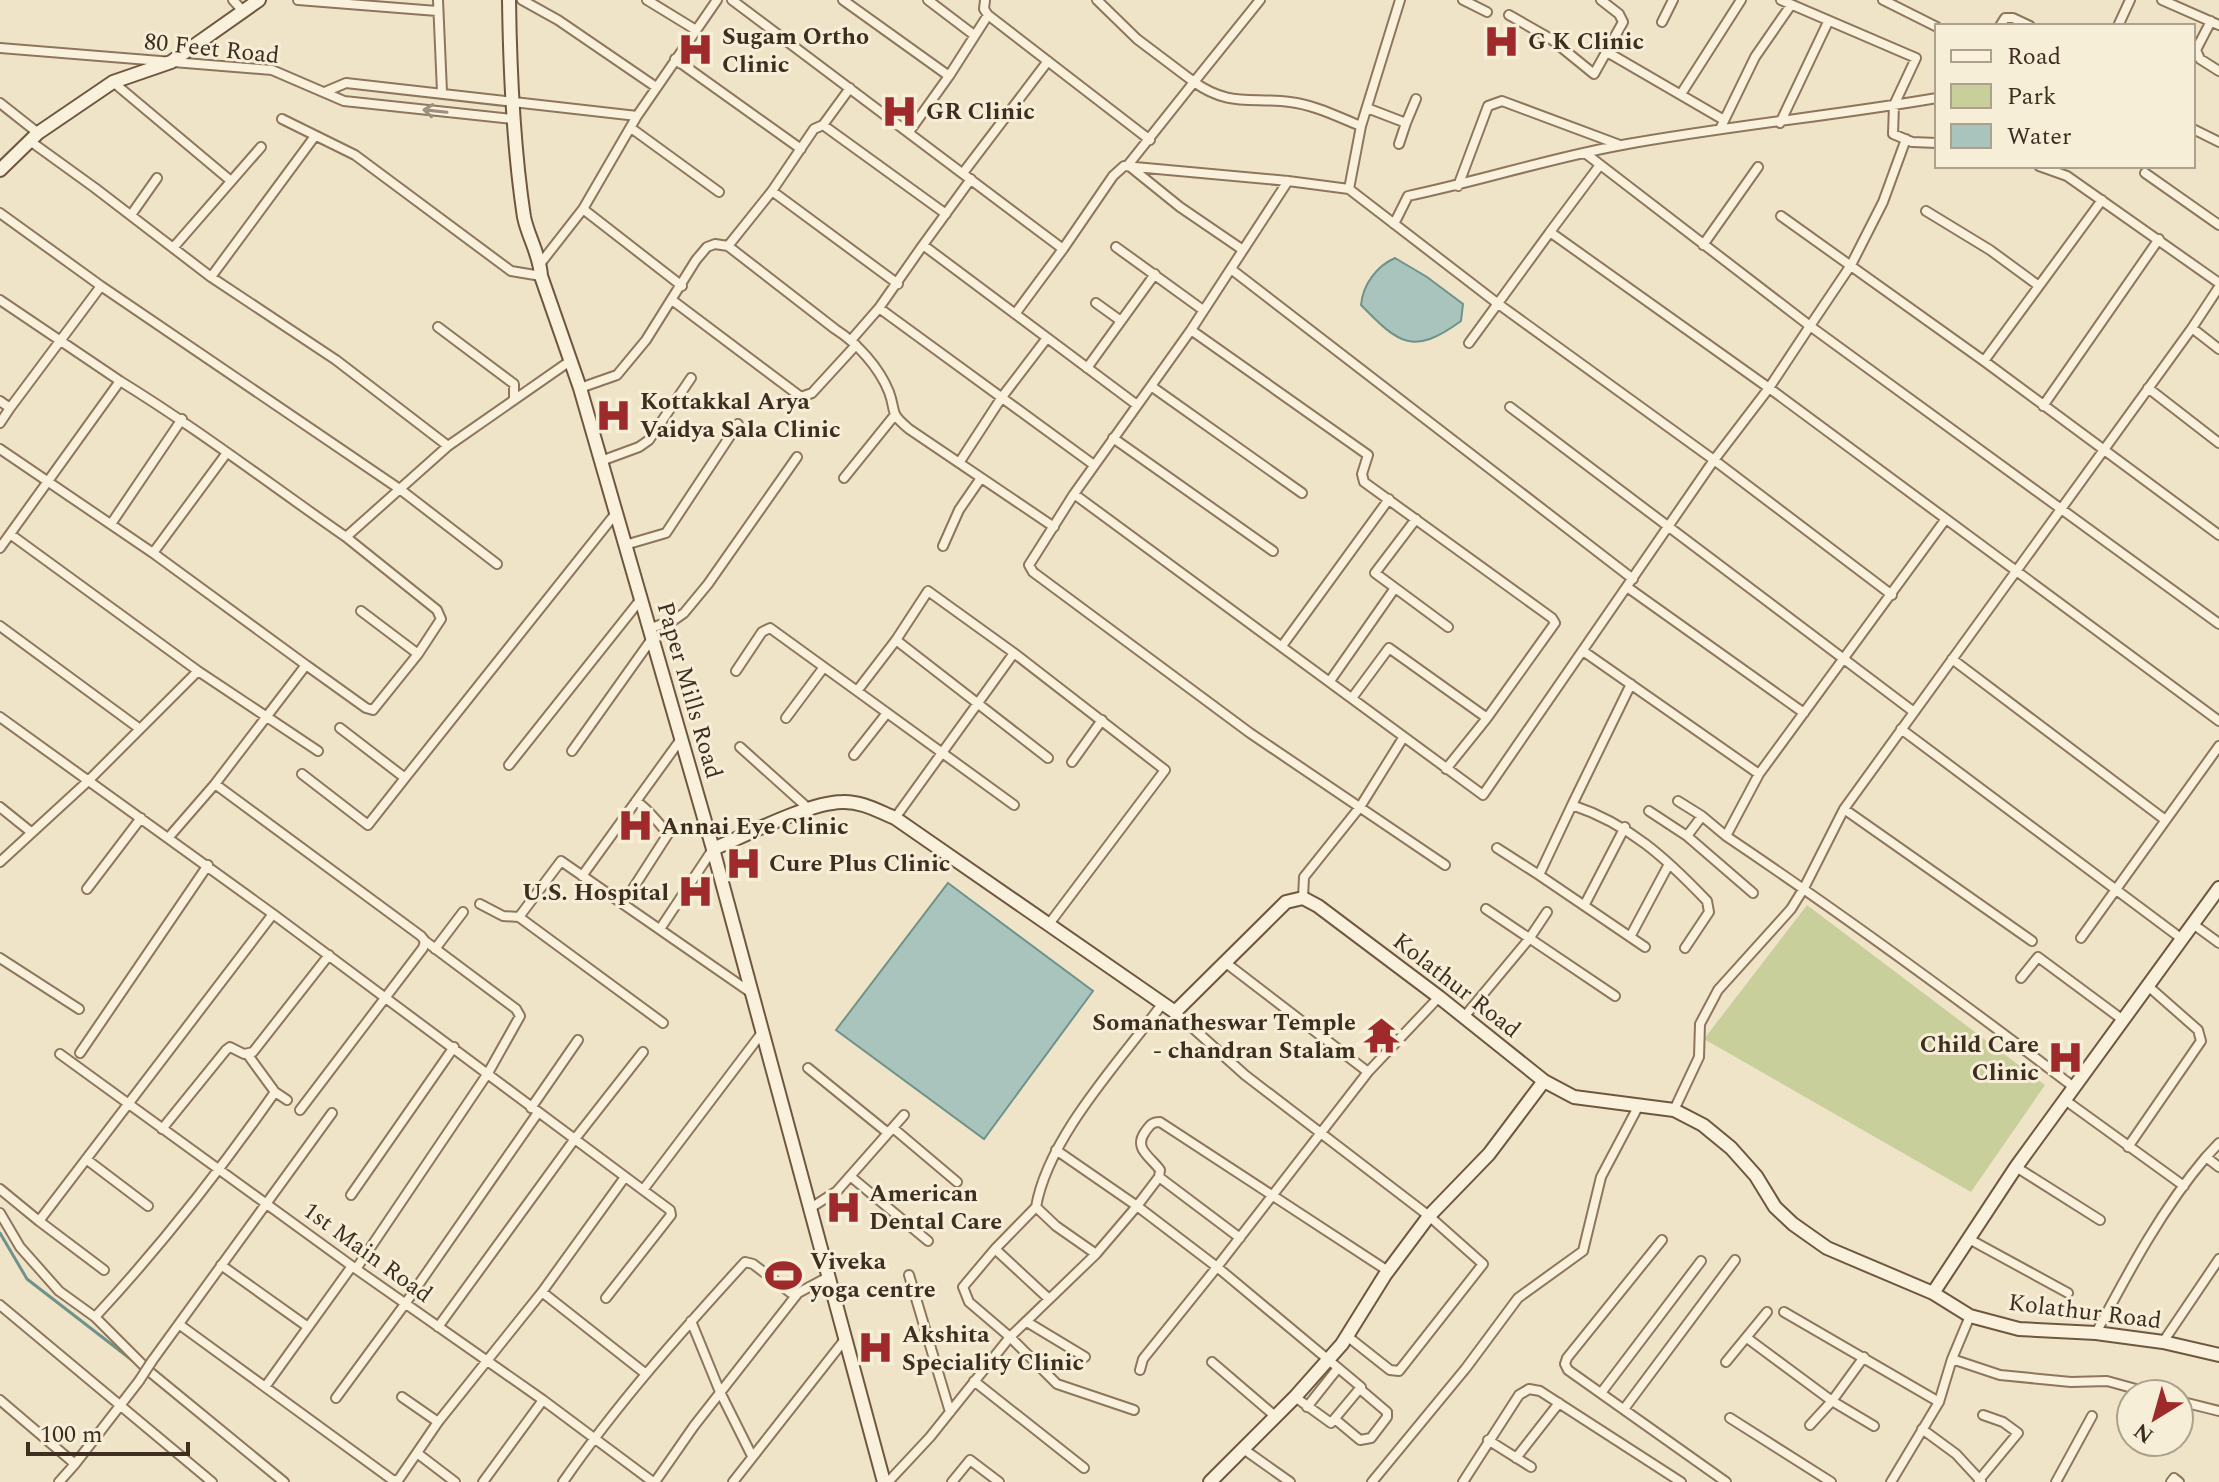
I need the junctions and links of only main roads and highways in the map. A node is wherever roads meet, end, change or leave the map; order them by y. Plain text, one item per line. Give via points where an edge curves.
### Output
1 (259, 0) edge
2 (509, 0) edge
3 (237, 5) edge
4 (0, 170) edge
5 (713, 849) junction
6 (2219, 888) edge
7 (1544, 1081) junction
8 (1933, 1293) junction
9 (2219, 1355) edge
10 (886, 1482) edge
11 (1210, 1482) edge

1 - 3 main road
2 - 5 main road, Paper Mills Road via 511,101 525,221 580,388
3 - 4 main road via 171,62 113,82 34,137
5 - 7 main road, Kolathur Road via 809,809 841,801 862,804 895,818 1175,1012 1286,902 1303,898
5 - 10 main road, Paper Mills Road
6 - 8 main road via 2016,1167
7 - 8 main road, Kolathur Road via 1574,1097 1674,1110 1703,1125 1731,1148 1793,1224 1827,1248
7 - 11 main road via 1489,1154 1429,1216 1388,1271 1333,1364 1311,1378
8 - 9 main road, Kolathur Road via 1970,1316 2019,1329 2096,1333

